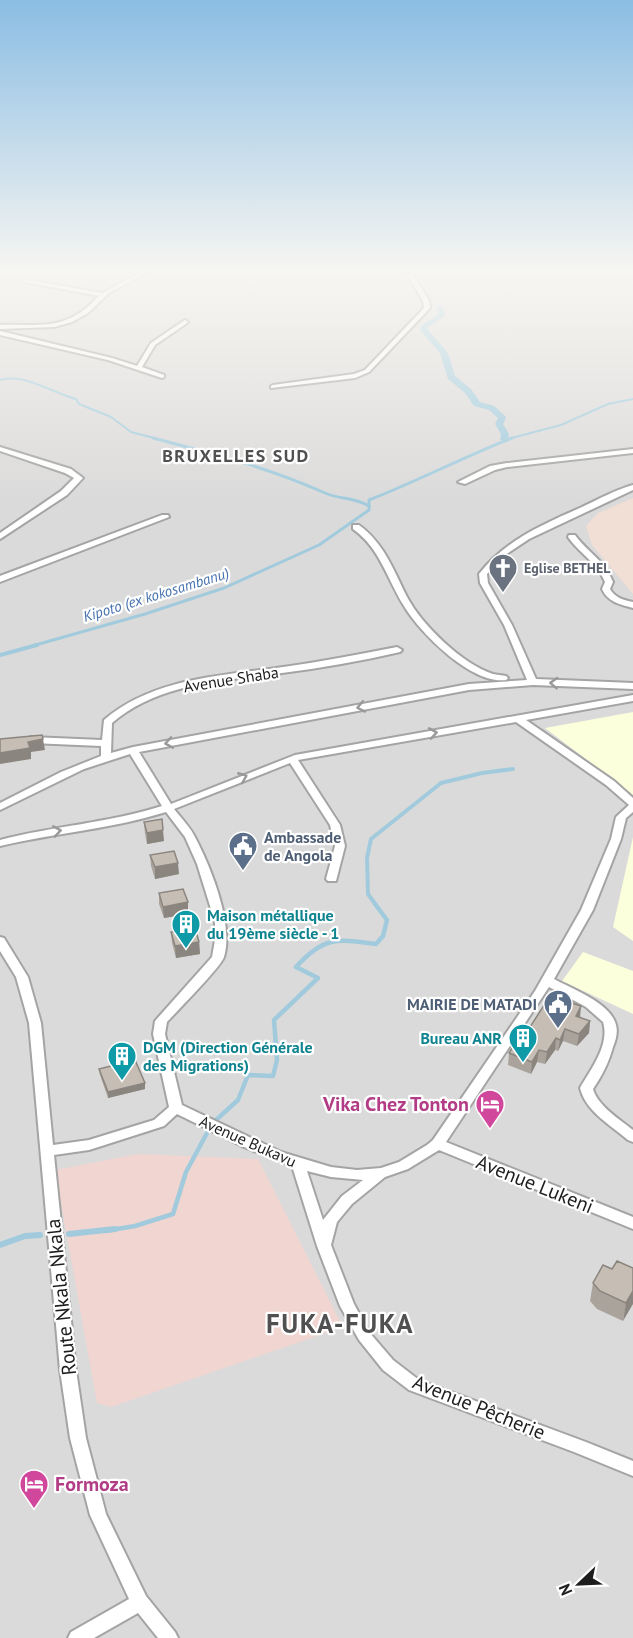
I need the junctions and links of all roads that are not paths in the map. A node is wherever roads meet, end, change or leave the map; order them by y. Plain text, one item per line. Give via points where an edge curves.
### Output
1 (71, 350) edge
2 (149, 350) edge
3 (387, 350) edge
4 (139, 367) junction
5 (162, 376) dead end
6 (273, 387) dead end
7 (0, 449) edge
8 (633, 451) edge
9 (462, 482) dead end
10 (633, 487) edge
11 (165, 518) dead end
12 (356, 527) dead end
13 (0, 537) edge
14 (572, 537) dead end
15 (0, 579) edge
16 (633, 605) edge
17 (397, 650) dead end
18 (532, 679) junction
19 (591, 685) junction
20 (633, 686) edge
21 (633, 698) edge
22 (604, 702) junction
23 (519, 719) junction
24 (18, 741) edge
25 (105, 743) junction
26 (133, 750) junction
27 (105, 756) junction
28 (292, 759) junction
29 (633, 805) edge
30 (0, 807) edge
31 (168, 808) junction
32 (0, 843) edge
33 (332, 879) dead end
34 (0, 941) edge
35 (547, 981) junction
36 (176, 1108) junction
37 (633, 1137) edge
38 (438, 1144) junction
39 (46, 1151) junction
40 (298, 1164) junction
41 (380, 1174) junction
42 (633, 1223) edge
43 (324, 1246) junction
44 (633, 1469) edge
45 (140, 1602) junction
46 (77, 1638) edge
47 (169, 1638) edge

1 - 4 street
2 - 4 street
3 - 6 street via 367,372 355,376
4 - 5 street
7 - 13 street via 79,478 64,493
8 - 9 street via 507,465
10 - 18 street via 546,525 483,574
11 - 15 street
12 - 18 street via 386,563 409,608 468,666 493,679
14 - 16 street via 598,560 609,582 608,594
17 - 25 street, Avenue Shaba via 201,682 156,694 112,717 105,730
19 -> 18 street
18 -> 26 street via 441,692
19 - 20 street
19 - 22 street
21 - 22 street
22 - 23 street
28 -> 23 street
23 - 29 street via 610,783
24 - 25 street
25 - 27 street, Avenue Shaba
26 - 27 street
26 - 31 street
27 - 30 street
31 -> 28 street
28 - 33 street via 335,825 340,846
29 - 35 street, Avenue Bukavu via 621,817 587,910
32 -> 31 street via 131,819
31 - 36 street via 190,837 221,922 218,958 161,1021 159,1034
34 - 39 street, Route Nkala Nkala via 22,977 35,1023
35 - 37 street via 583,1000 610,1022 604,1061 586,1093
35 - 38 street, Avenue Bukavu
36 - 39 street via 159,1123 89,1145
36 - 40 street, Avenue Bukavu
38 - 41 street, Avenue Bukavu via 408,1163
38 - 42 street, Avenue Lukeni
39 - 45 street, Route Nkala Nkala via 78,1438 98,1515
40 - 41 street, Avenue Bukavu via 346,1175
40 - 43 street, Avenue Pêcherie
41 - 43 street via 347,1200 330,1220
43 - 44 street, Avenue Pêcherie via 364,1336 388,1365 414,1385
45 - 46 street
45 - 47 street, Route Nkala Nkala

